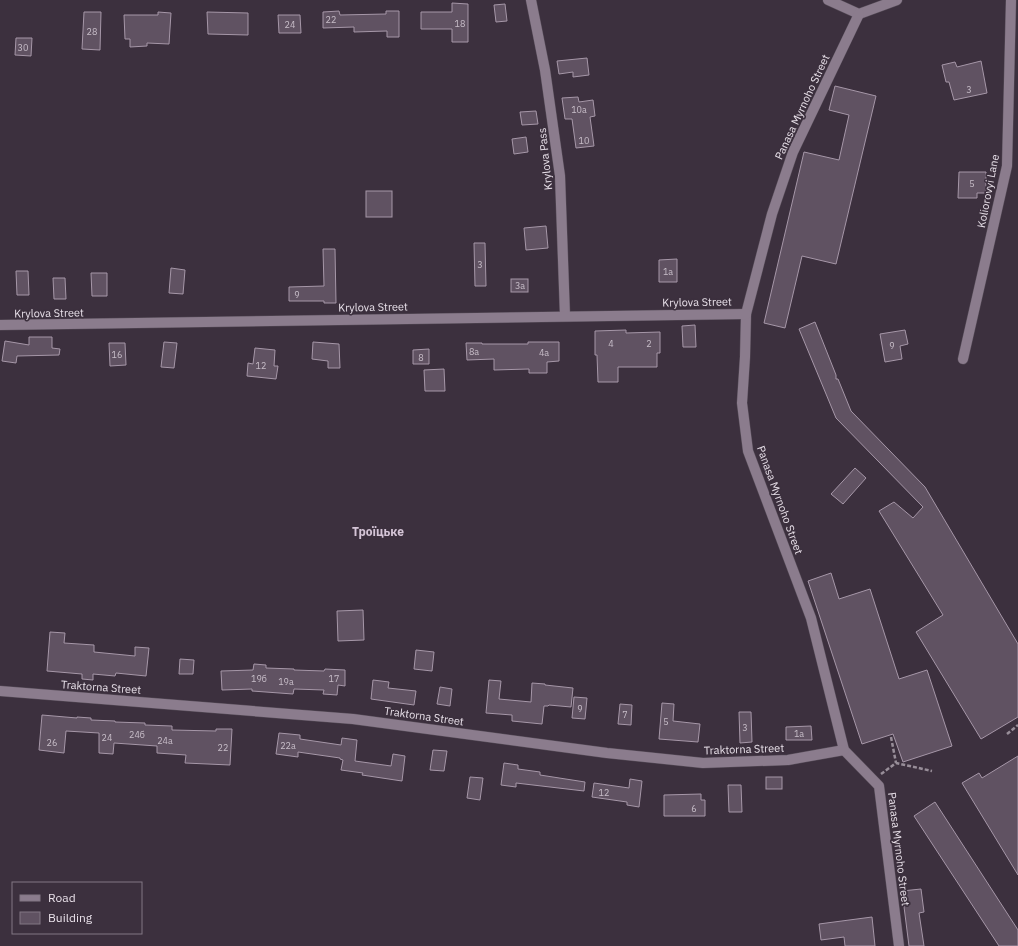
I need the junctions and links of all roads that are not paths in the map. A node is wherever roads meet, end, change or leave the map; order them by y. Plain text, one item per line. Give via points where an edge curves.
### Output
1 (531, 0) edge
2 (828, 0) edge
3 (897, 0) edge
4 (1011, 0) edge
5 (859, 14) junction
6 (746, 314) junction
7 (565, 316) junction
8 (0, 325) edge
9 (963, 359) dead end
10 (0, 691) edge
11 (844, 750) junction
12 (899, 946) edge

1 - 7 street, Krylova Pass via 545,70 560,176
2 - 5 street
3 - 5 street
4 - 9 street, Koliorovyi Lane via 1007,166
5 - 6 street, Panasa Myrnoho Street via 793,152 772,214
6 - 7 street, Krylova Street
6 - 11 street, Panasa Myrnoho Street via 742,403 748,451 811,618
7 - 8 street, Krylova Street
10 - 11 street, Traktorna Street via 353,719 607,753 703,763 788,760
11 - 12 street, Panasa Myrnoho Street via 879,786

